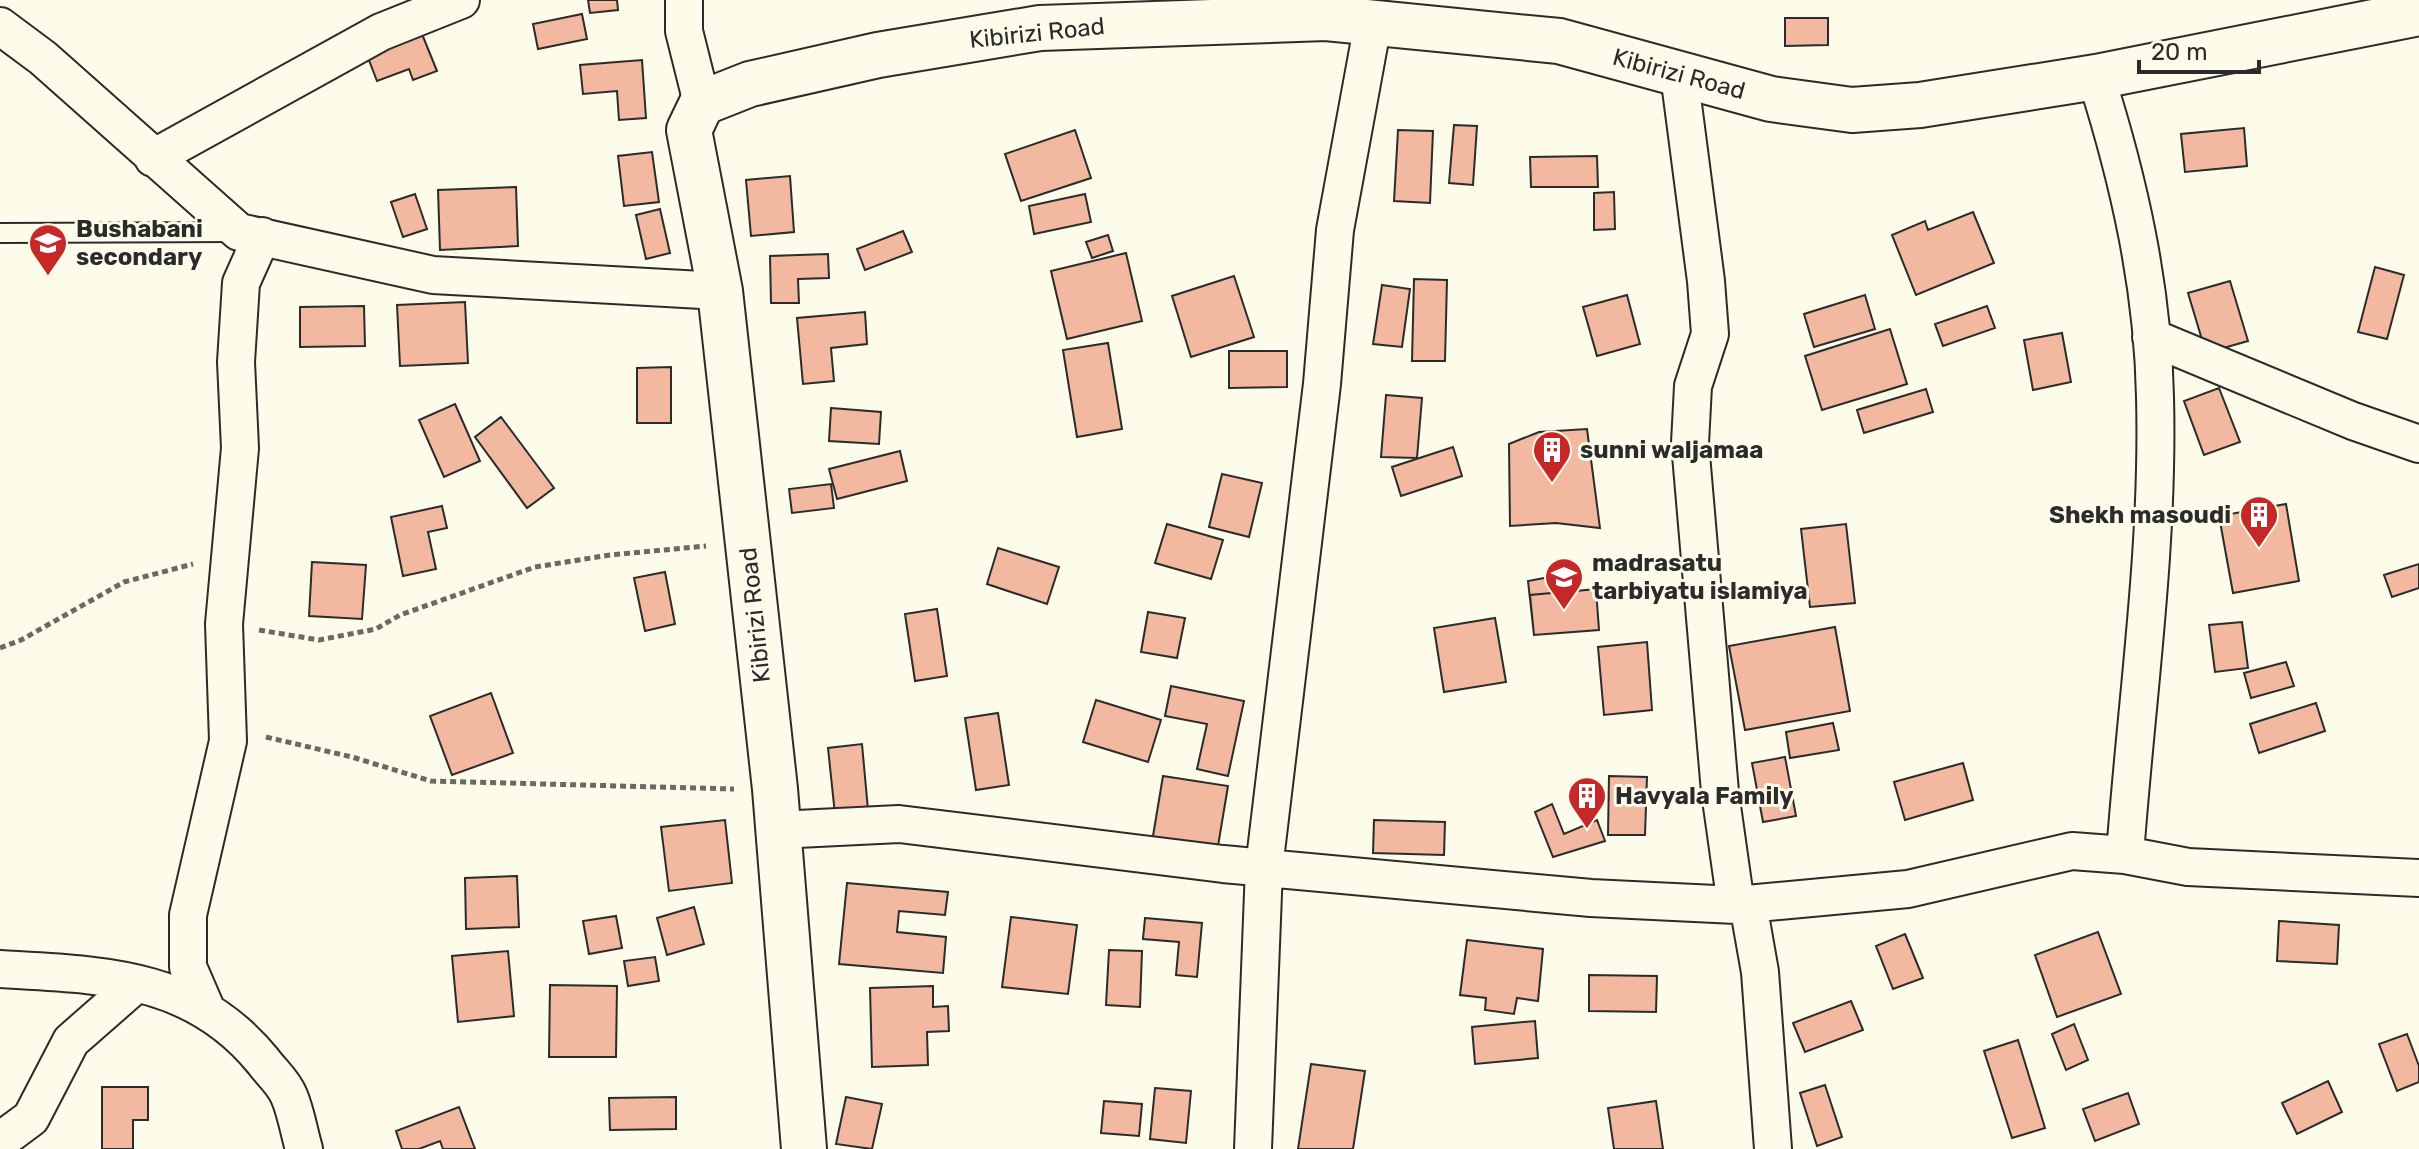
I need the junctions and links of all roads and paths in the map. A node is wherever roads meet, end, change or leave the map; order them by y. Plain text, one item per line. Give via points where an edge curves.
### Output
1 (461, 0) edge
2 (684, 0) edge
3 (2419, 13) edge
4 (1373, 23) junction
5 (0, 26) edge
6 (1679, 74) junction
7 (2096, 77) junction
8 (702, 103) junction
9 (153, 158) junction
10 (0, 233) edge
11 (250, 234) junction
12 (720, 291) junction
13 (2151, 337) junction
14 (2419, 444) edge
15 (747, 542) junction
16 (229, 554) junction
17 (224, 624) junction
18 (0, 648) edge
19 (228, 722) junction
20 (776, 810) junction
21 (2125, 855) junction
22 (1264, 868) junction
23 (2419, 878) edge
24 (1742, 904) junction
25 (0, 969) edge
26 (136, 984) junction
27 (207, 1011) junction
28 (0, 1141) edge
29 (304, 1149) edge
30 (804, 1149) edge
31 (1253, 1149) edge
32 (1773, 1149) edge

1 - 9 street via 381,32
2 - 8 street via 684,31
3 - 7 street, Kibirizi Road
4 - 6 street, Kibirizi Road via 1559,41
4 - 8 street, Kibirizi Road via 1239,19 1040,28 878,55 750,84
4 - 22 street via 1335,230 1322,384
5 - 9 street
6 - 7 street, Kibirizi Road via 1771,99 1852,110 1920,105
6 - 24 street via 1710,334 1693,386 1690,443 1720,792
7 - 13 street via 2132,199
8 - 12 street, Kibirizi Road via 689,130
9 - 11 street
10 - 11 lane
11 - 12 street via 433,275
11 - 16 street via 241,283 236,362 240,448
12 - 15 street, Kibirizi Road
13 - 14 street
13 - 21 street via 2151,553
15 - 17 path via 535,567 400,615 376,629 319,640
15 - 20 street, Kibirizi Road
16 - 17 street
16 - 18 path via 124,582
17 - 19 street
19 - 20 path via 265,737 431,781
19 - 27 street via 188,915 188,967
20 - 22 street
20 - 30 street, Kibirizi Road
21 - 23 street via 2188,867
21 - 24 street via 2072,851 1908,889
22 - 24 street via 1591,898
22 - 31 street
24 - 32 street via 1760,972
25 - 26 street
26 - 27 street via 170,990
26 - 28 street via 71,1041 31,1118
27 - 29 street via 249,1044 288,1093

